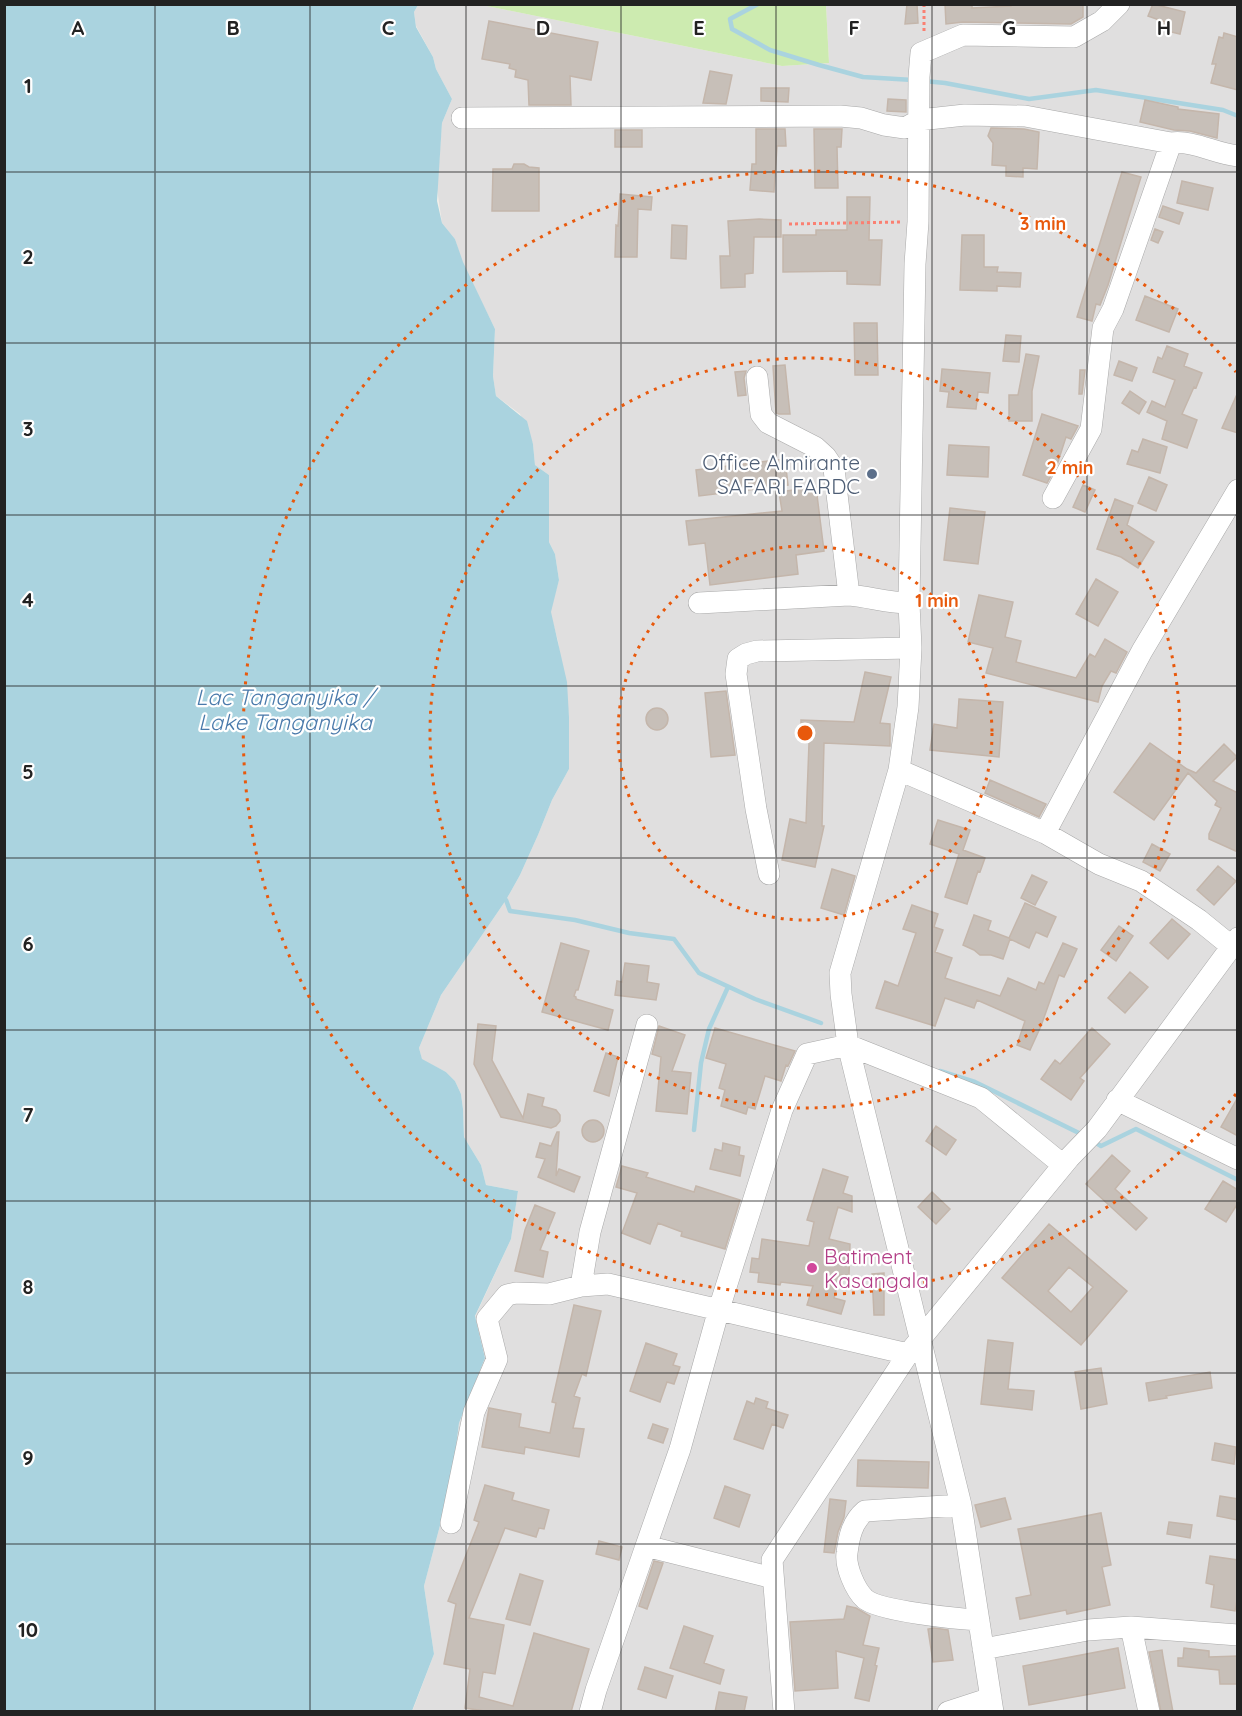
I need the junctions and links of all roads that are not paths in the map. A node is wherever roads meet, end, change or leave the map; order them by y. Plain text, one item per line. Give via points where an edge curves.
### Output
1 (1119, 4) edge
2 (919, 115) junction
3 (462, 118) dead end
4 (1171, 143) junction
5 (1238, 156) edge
6 (757, 377) dead end
7 (1238, 490) edge
8 (1053, 498) dead end
9 (849, 596) junction
10 (699, 603) dead end
11 (909, 603) junction
12 (911, 648) junction
13 (899, 770) junction
14 (1045, 833) junction
15 (770, 874) dead end
16 (1234, 942) edge
17 (647, 1025) dead end
18 (848, 1045) junction
19 (1117, 1100) junction
20 (1238, 1160) edge
21 (1066, 1161) junction
22 (581, 1286) junction
23 (719, 1309) junction
24 (915, 1347) junction
25 (961, 1505) junction
26 (451, 1523) dead end
27 (646, 1546) junction
28 (773, 1578) junction
29 (979, 1620) junction
30 (1131, 1627) junction
31 (1238, 1635) edge
32 (983, 1649) junction
33 (992, 1705) edge
34 (590, 1712) edge
35 (784, 1712) edge
36 (948, 1712) edge
37 (1149, 1712) edge

1 - 2 street via 1102,21 1074,37 963,35 921,53
2 - 3 street via 905,128 840,116
2 - 4 street via 1025,116
2 - 11 street
4 - 5 street via 1184,141
4 - 8 street via 1103,328 1091,429
6 - 9 street via 761,414 768,423 815,447 834,469
7 - 14 street via 1142,651
9 - 10 street
9 - 11 street
11 - 12 street
12 - 13 street
12 - 15 street via 757,651 738,659 736,674 756,809
13 - 14 street
13 - 18 street via 840,974
14 - 16 street via 1099,864 1141,881
16 - 19 street
17 - 22 street via 590,1232
18 - 21 street via 981,1098
18 - 23 street via 807,1054 782,1110
18 - 24 street
19 - 20 street
19 - 21 street via 1097,1130
21 - 24 street
22 - 23 street via 608,1284
22 - 26 street via 549,1294 507,1295 487,1319 497,1359 474,1412
23 - 24 street
23 - 27 street via 680,1449
24 - 25 street
24 - 28 street via 772,1560
25 - 29 street
25 - 29 street via 865,1511 857,1518 847,1556 858,1590 877,1606
27 - 28 street
27 - 34 street
28 - 35 street
29 - 32 street
30 - 31 street
30 - 32 street via 1088,1630
30 - 37 street
32 - 33 street
33 - 36 street

